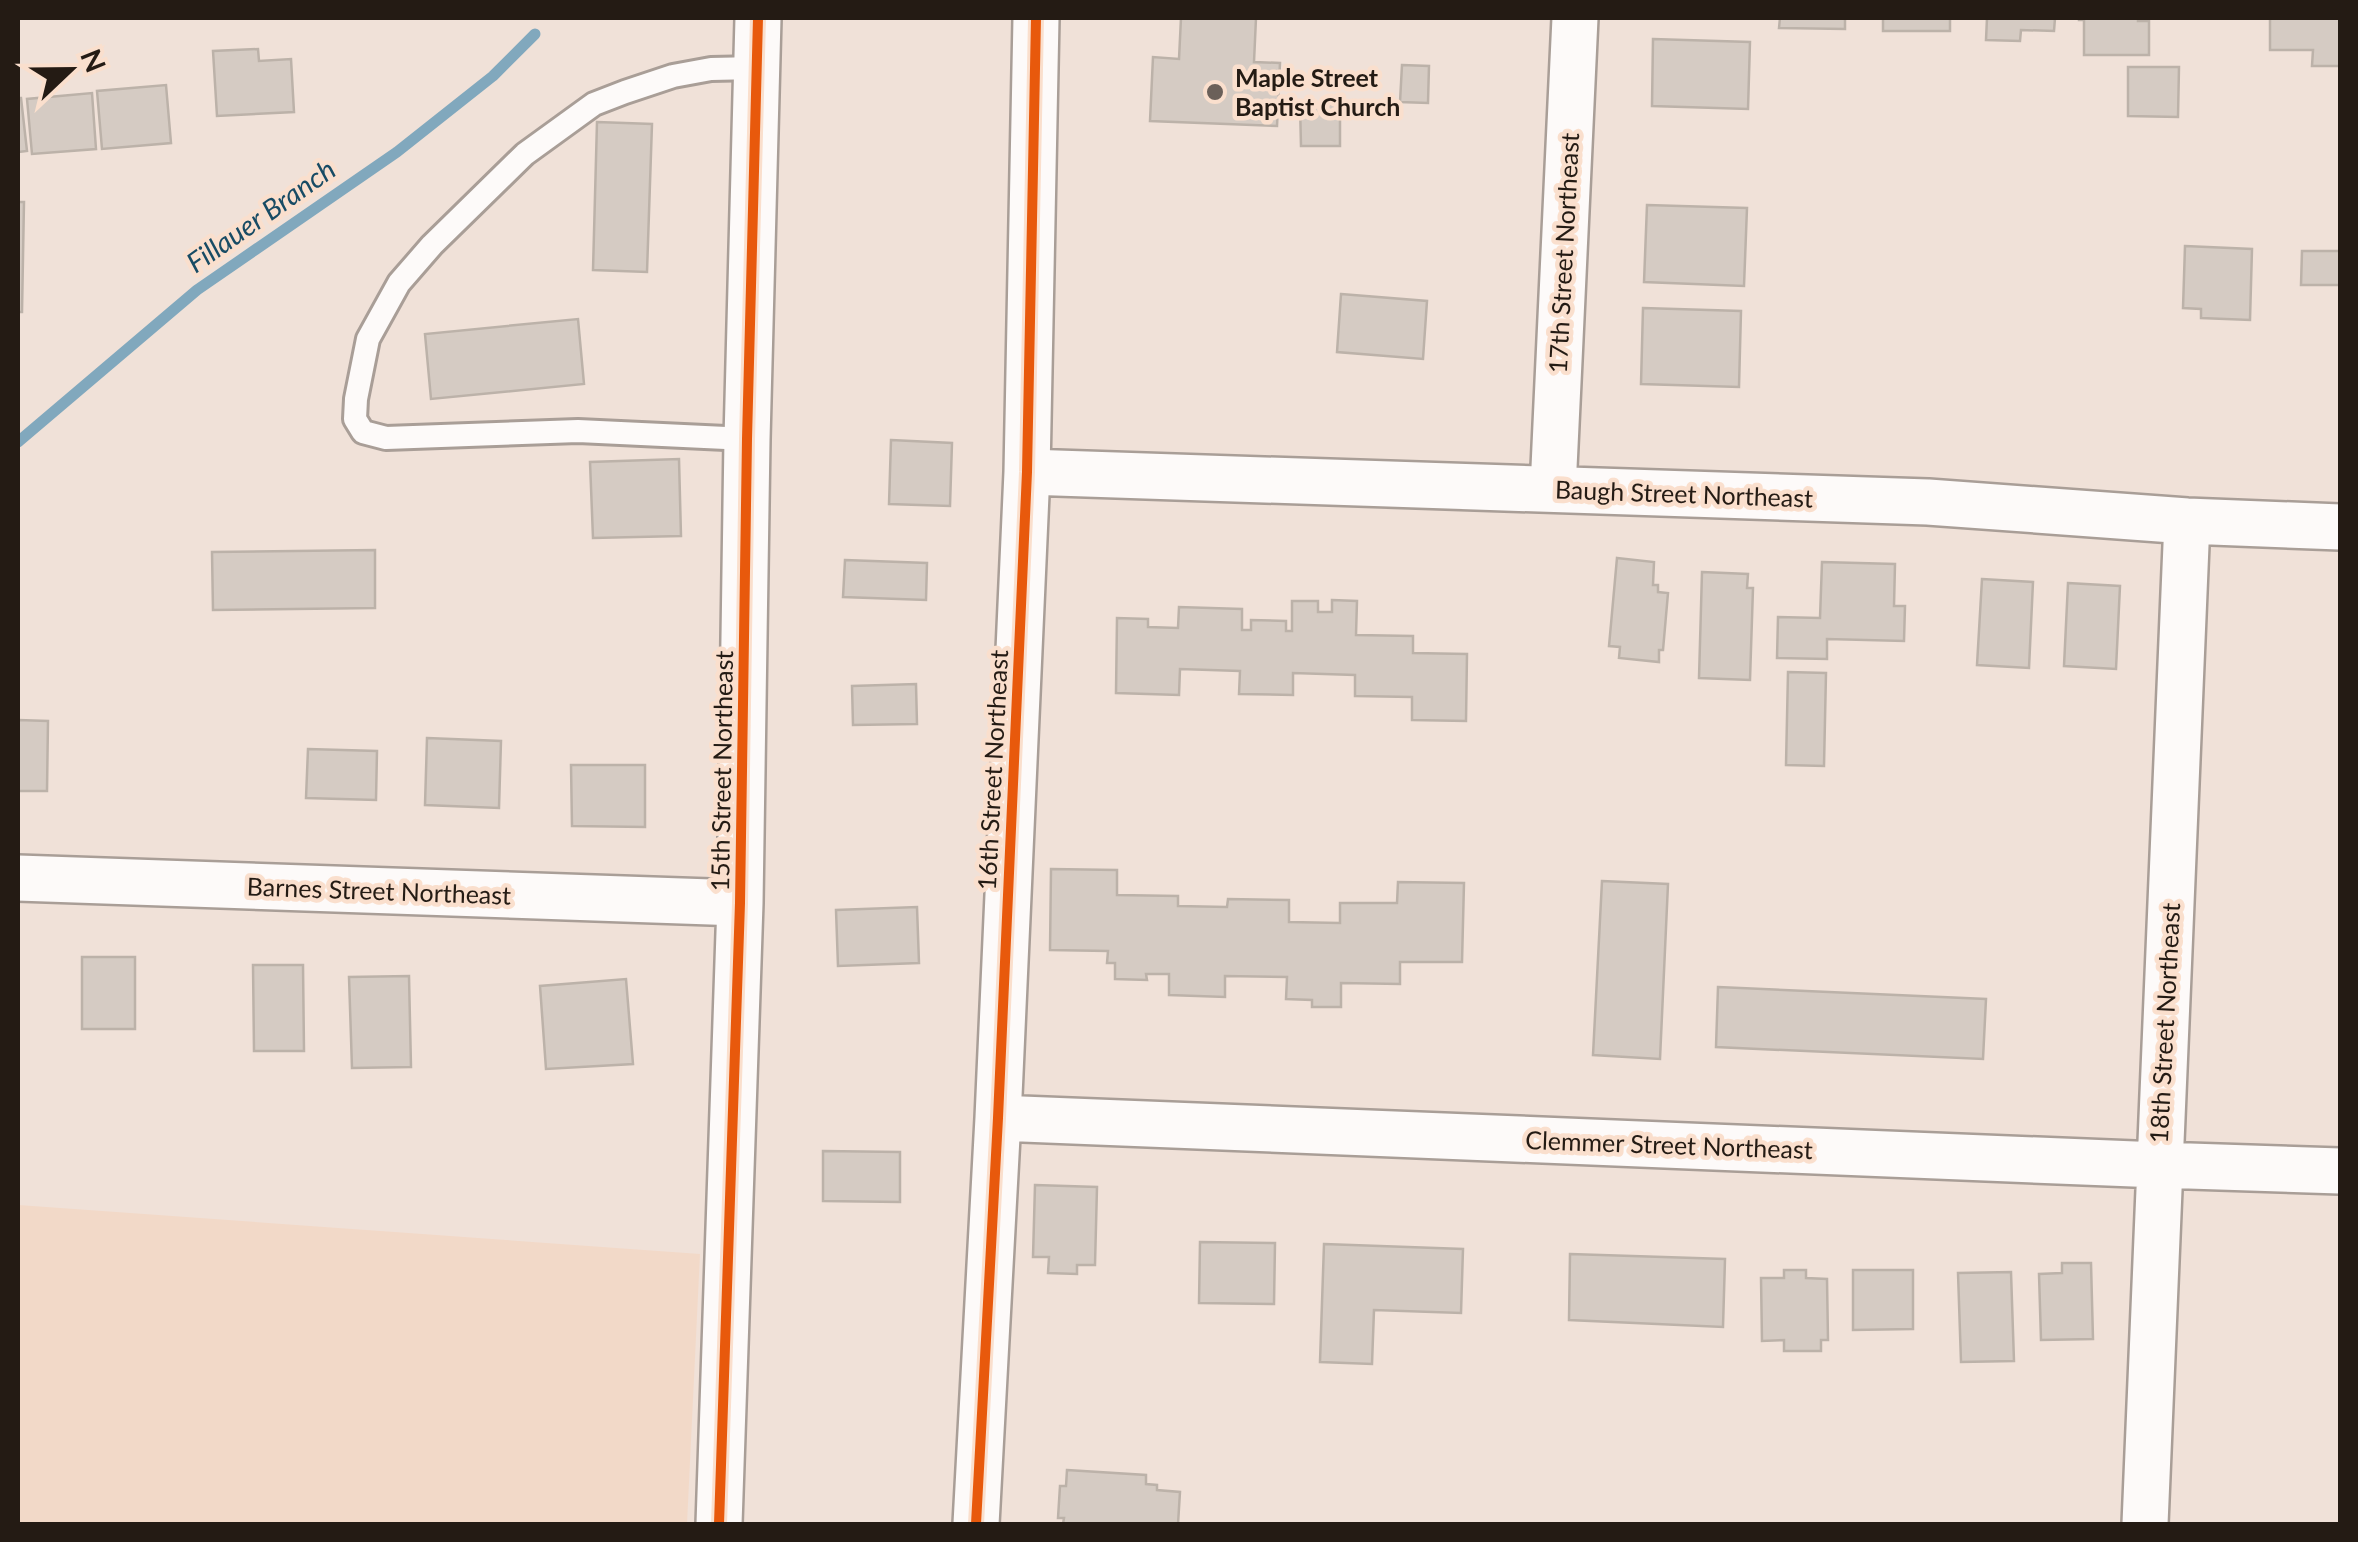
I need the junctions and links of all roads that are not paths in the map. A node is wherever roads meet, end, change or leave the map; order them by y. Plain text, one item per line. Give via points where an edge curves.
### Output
1 (758, 18) edge
2 (1036, 18) edge
3 (1575, 18) edge
4 (757, 68) junction
5 (748, 439) junction
6 (1027, 472) junction
7 (1553, 489) junction
8 (2187, 521) junction
9 (2340, 527) edge
10 (18, 878) edge
11 (740, 904) junction
12 (998, 1118) junction
13 (2159, 1165) junction
14 (2340, 1171) edge
15 (719, 1524) edge
16 (976, 1524) edge
17 (2146, 1524) edge

1 - 4 street, 15th Street Northeast
2 - 6 street, 16th Street Northeast
3 - 7 street, 17th Street Northeast
4 - 5 street, 15th Street Northeast
4 - 5 lane via 711,69 624,92 594,104 524,154 399,283 368,339 356,409 363,432 386,438 578,431
5 - 11 street, 15th Street Northeast
6 - 7 street, Baugh Street Northeast
6 - 12 street, 16th Street Northeast
7 - 8 street, Baugh Street Northeast via 1928,502
8 - 9 street, Baugh Street Northeast
8 - 13 street, 18th Street Northeast
10 - 11 street, Barnes Street Northeast
11 - 15 street, 15th Street Northeast
12 - 13 street, Clemmer Street Northeast
12 - 16 street, 16th Street Northeast
13 - 14 street, Clemmer Street Northeast
13 - 17 street, 18th Street Northeast

